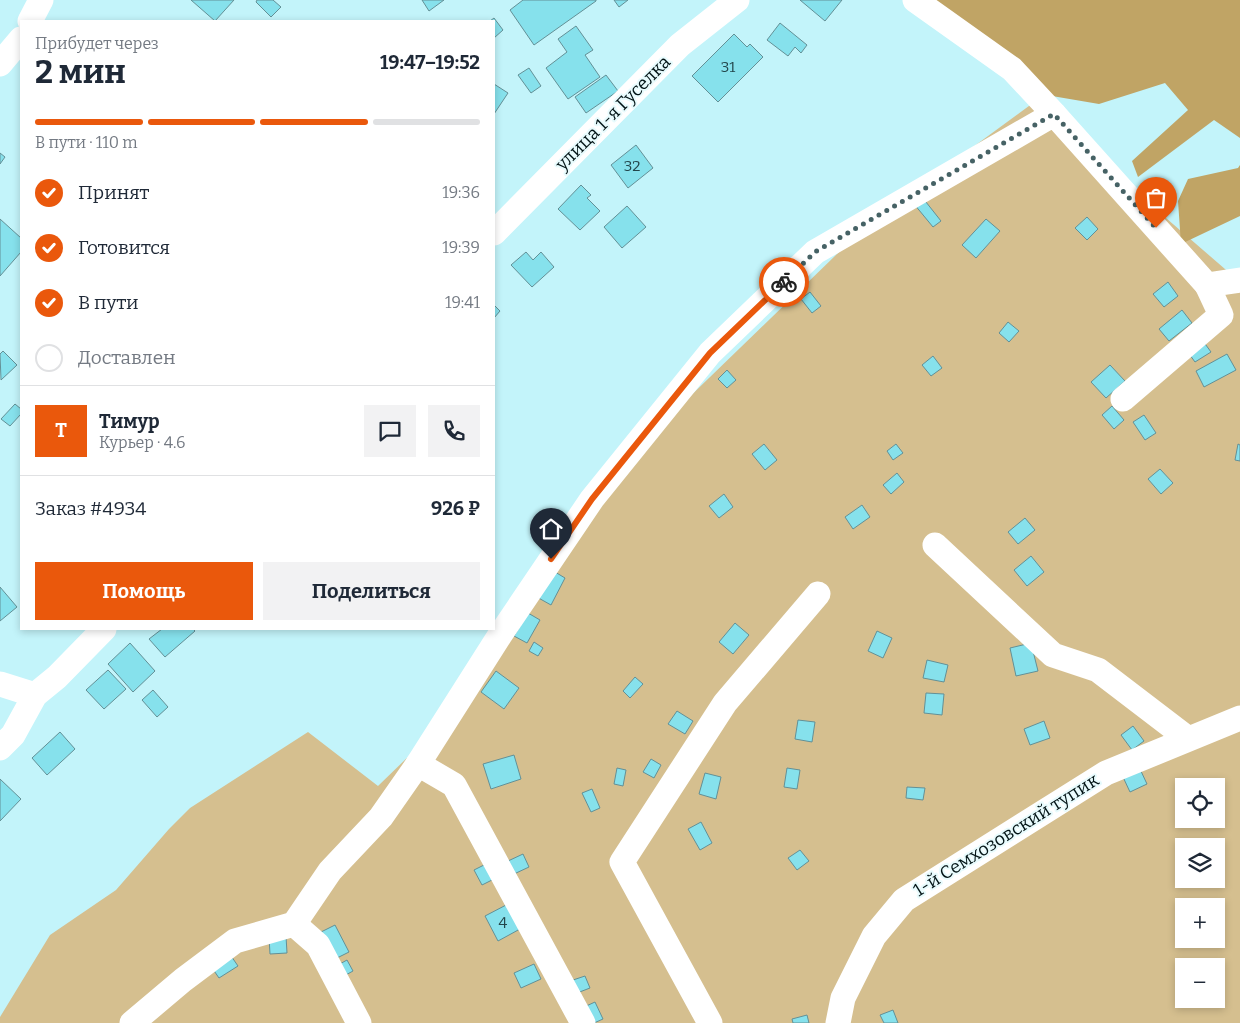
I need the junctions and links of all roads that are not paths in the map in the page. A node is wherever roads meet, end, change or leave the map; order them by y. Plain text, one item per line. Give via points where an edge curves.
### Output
1 (41, 0) edge
2 (737, 0) edge
3 (914, 0) edge
4 (31, 20) edge
5 (20, 39) edge
6 (0, 64) edge
7 (1054, 114) junction
8 (495, 232) edge
9 (1240, 280) edge
10 (1207, 285) junction
11 (1123, 400) dead end
12 (936, 544) dead end
13 (818, 594) dead end
14 (103, 630) edge
15 (0, 684) edge
16 (34, 695) junction
17 (1240, 718) edge
18 (1186, 738) junction
19 (0, 748) edge
20 (418, 764) junction
21 (294, 924) junction
22 (132, 1023) edge
23 (359, 1023) edge
24 (583, 1023) edge
25 (710, 1023) edge
26 (838, 1023) edge

1 - 4 street
2 - 8 street, улица 1-я Гуселка via 680,45
3 - 7 street via 1012,69
5 - 6 street
7 - 10 street
7 - 20 street via 815,252 710,353 592,499
9 - 10 street
10 - 11 street via 1221,315
12 - 18 street via 1053,655 1098,670
13 - 25 street via 725,703 622,862
14 - 16 street via 57,677
15 - 16 street
16 - 19 street via 13,735
17 - 18 street, 1-й Семхозовский тупик
18 - 26 street, 1-й Семхозовский тупик via 1106,773 904,900 874,936 844,998
20 - 21 street via 381,817 330,871
20 - 24 street via 454,786
21 - 22 street via 235,941
21 - 23 street via 318,945

